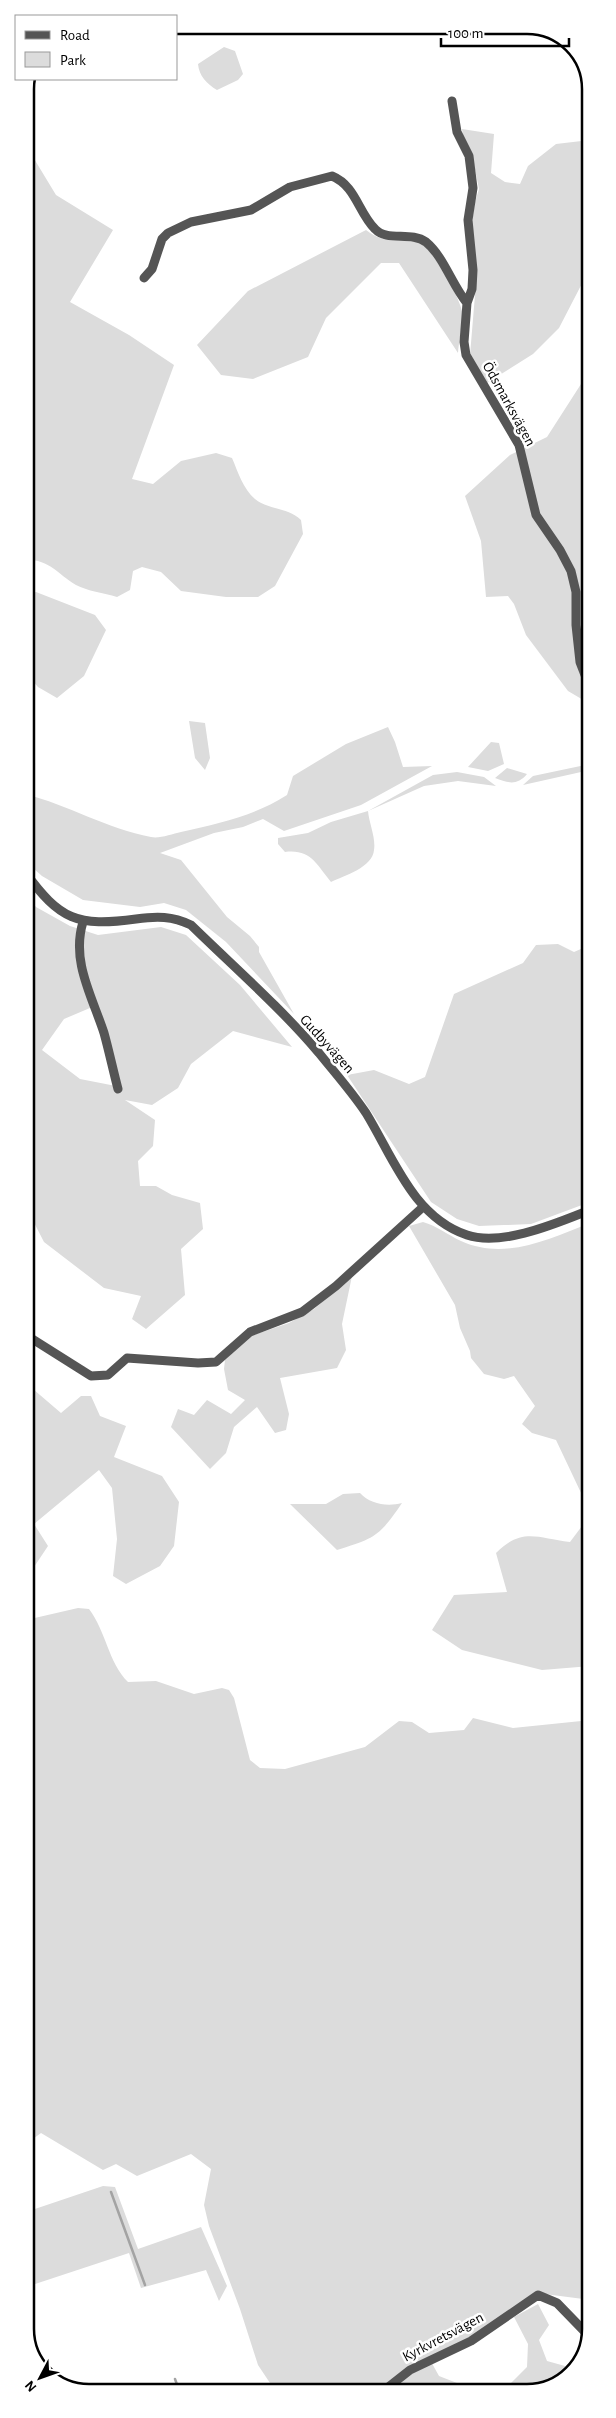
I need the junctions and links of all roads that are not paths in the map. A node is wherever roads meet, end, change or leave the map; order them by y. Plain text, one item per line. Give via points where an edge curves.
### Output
1 (452, 101) dead end
2 (144, 278) dead end
3 (467, 303) junction
4 (582, 666) edge
5 (34, 882) edge
6 (83, 922) junction
7 (118, 1089) dead end
8 (423, 1207) junction
9 (582, 1213) edge
10 (34, 1340) edge
11 (582, 2329) edge
12 (392, 2384) edge

1 - 3 street, Ödsmarksvägen via 457,132 469,156 473,188 468,220 473,270
2 - 3 street via 152,269 162,239 168,234 191,222 252,210 290,187 332,176 348,186 379,233 411,236 425,242 436,253
3 - 4 street, Ödsmarksvägen via 466,355 519,445 536,515 571,571 576,592
5 - 6 street, Gudbyvägen via 61,912
6 - 7 street via 79,934 82,976 104,1033
6 - 8 street, Gudbyvägen via 158,916 175,917 191,925 281,1013 349,1089
8 - 9 street, Gudbyvägen via 467,1236 494,1238 543,1228
8 - 10 street via 336,1286 302,1312 250,1332 216,1362 127,1358 108,1374 91,1376
11 - 12 street, Kyrkvretsvägen via 557,2303 538,2295 472,2341 410,2370

